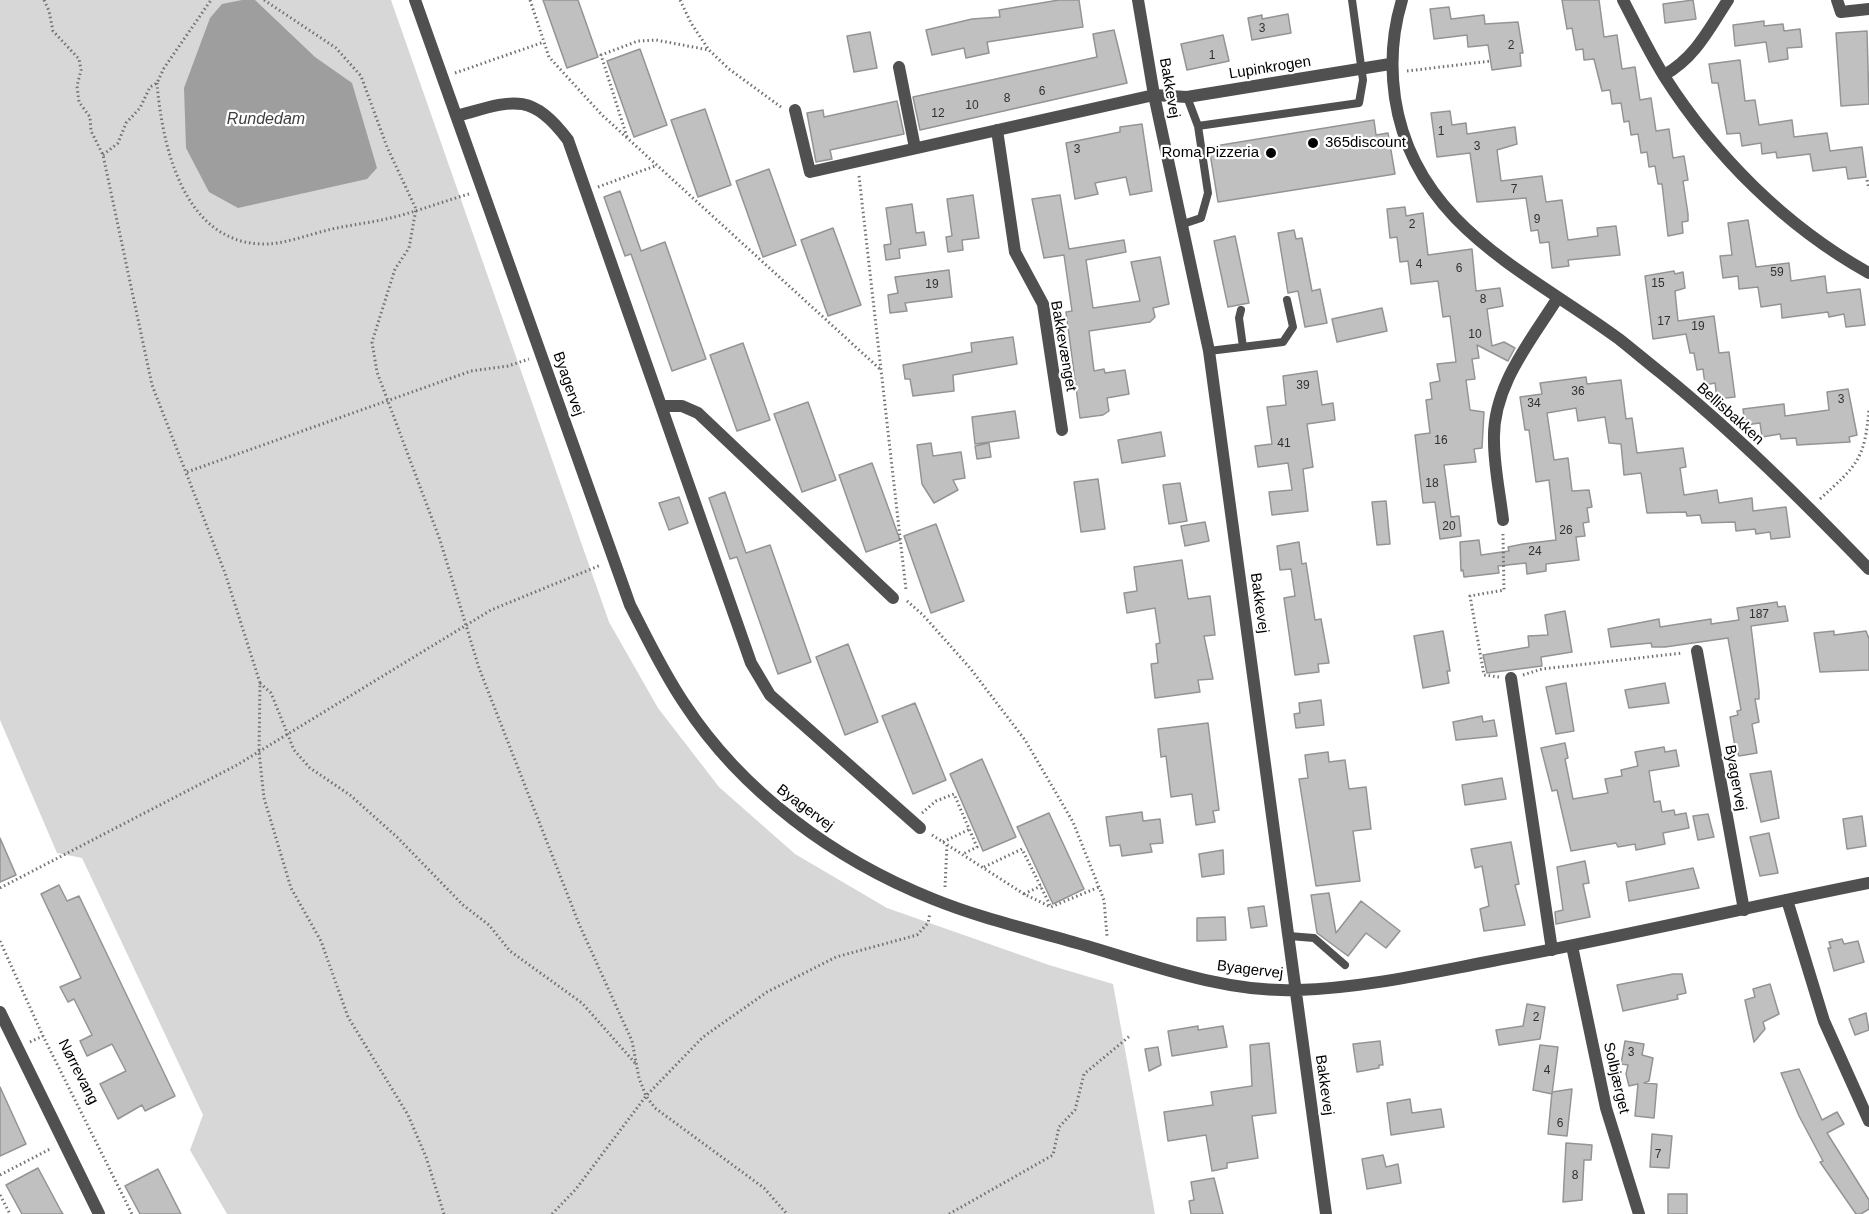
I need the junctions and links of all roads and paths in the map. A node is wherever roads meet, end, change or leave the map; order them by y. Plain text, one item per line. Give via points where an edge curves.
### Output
1 (44, 0) edge
2 (212, 0) edge
3 (264, 0) edge
4 (415, 0) edge
5 (530, 0) edge
6 (680, 0) edge
7 (1138, 0) edge
8 (1352, 0) edge
9 (1402, 0) edge
10 (1623, 0) edge
11 (1728, 0) edge
12 (1837, 0) edge
13 (1869, 9) edge
14 (544, 42) junction
15 (709, 50) junction
16 (1491, 61) dead end
17 (899, 67) dead end
18 (1362, 68) junction
19 (1391, 69) junction
20 (1664, 75) junction
21 (443, 78) junction
22 (158, 83) junction
23 (1154, 95) junction
24 (1187, 96) junction
25 (795, 110) joint
26 (457, 116) junction
27 (1198, 126) junction
28 (997, 130) junction
29 (628, 140) junction
30 (915, 148) junction
31 (103, 155) junction
32 (858, 162) junction
33 (655, 166) junction
34 (1867, 180) dead end
35 (483, 189) junction
36 (1869, 189) edge
37 (586, 192) junction
38 (417, 209) junction
39 (1183, 224) junction
40 (1869, 273) edge
41 (1557, 299) junction
42 (1287, 300) dead end
43 (1241, 310) dead end
44 (1243, 347) junction
45 (1209, 351) junction
46 (542, 354) junction
47 (881, 370) junction
48 (387, 402) junction
49 (661, 406) junction
50 (1869, 408) edge
51 (1062, 430) dead end
52 (187, 472) junction
53 (1810, 509) junction
54 (1503, 520) joint
55 (614, 560) junction
56 (1869, 569) edge
57 (893, 598) joint
58 (907, 601) junction
59 (467, 626) junction
60 (1697, 651) joint
61 (1511, 678) junction
62 (260, 683) junction
63 (287, 734) junction
64 (259, 752) junction
65 (916, 824) junction
66 (970, 829) junction
67 (945, 843) junction
68 (963, 854) junction
69 (984, 867) junction
70 (1869, 883) edge
71 (1041, 886) junction
72 (1099, 887) junction
73 (0, 888) edge
74 (1024, 894) junction
75 (1788, 900) junction
76 (939, 902) junction
77 (1051, 907) junction
78 (1744, 910) junction
79 (1289, 936) junction
80 (0, 941) edge
81 (1572, 946) junction
82 (1552, 950) junction
83 (1109, 953) junction
84 (1345, 965) dead end
85 (1297, 990) junction
86 (0, 1012) edge
87 (1131, 1035) dead end
88 (43, 1036) junction
89 (30, 1042) dead end
90 (637, 1065) junction
91 (646, 1096) junction
92 (1869, 1120) edge
93 (46, 1151) dead end
94 (0, 1175) edge
95 (0, 1195) edge
96 (10, 1214) edge
97 (99, 1214) edge
98 (132, 1214) edge
99 (444, 1214) edge
100 (552, 1214) edge
101 (787, 1214) edge
102 (950, 1214) edge
103 (1326, 1214) edge
104 (1639, 1214) edge

1 - 31 path via 53,31 79,59 79,102 90,117 91,131
2 - 22 path via 164,68
3 - 38 path via 336,48 360,76 387,147
4 - 21 street, Byagervej
5 - 14 path
6 - 15 path
7 - 23 street, Bakkevej
8 - 18 lane
9 - 19 street, Bellisbakken
10 - 20 street
11 - 20 street via 1694,52 1682,65
12 - 13 street via 1841,12
14 - 21 path
14 - 29 path via 549,57
15 - 25 path via 779,106
15 - 29 path via 656,40 638,41 601,55
16 - 19 path
17 - 30 street
18 - 19 street, Lupinkrogen
18 - 24 street, Lupinkrogen
18 - 27 lane via 1359,103
19 - 41 street, Bellisbakken via 1398,120 1419,172 1447,210 1490,251
20 - 40 street via 1704,132 1742,174 1787,217 1834,253
21 - 26 street, Byagervej
22 - 31 path via 146,93 118,142
22 - 38 path via 160,113 178,180 202,218 227,236 240,242 263,244 387,219
23 - 24 street, Lupinkrogen
23 - 28 street
23 - 39 street, Bakkevej
24 - 27 lane
25 - 32 street via 810,172
26 - 35 street, Byagervej
26 - 37 street via 510,101 536,108 553,119 568,140
27 - 39 lane via 1208,193 1201,218
28 - 30 street
28 - 51 street, Bakkevænget via 1015,252 1043,304
29 - 33 path
30 - 32 street
31 - 52 path via 143,356
32 - 47 path
33 - 37 path
33 - 47 path
34 - 36 path
35 - 38 path
35 - 46 street, Byagervej
37 - 49 street
38 - 48 path via 409,248 395,269 372,342
39 - 45 street, Bakkevej
41 - 53 street, Bellisbakken via 1618,338 1699,404
41 - 54 street via 1510,373 1497,409 1494,440
42 - 44 lane via 1293,327 1283,342
43 - 44 lane
44 - 45 lane
45 - 79 street, Bakkevej
46 - 48 path via 508,366 471,370
46 - 55 street, Byagervej
47 - 58 path
48 - 52 path
48 - 59 path via 440,540
49 - 57 street via 682,406 698,413
49 - 65 street via 751,663 770,694
50 - 53 path via 1867,437 1854,469
52 - 62 path
53 - 56 street, Bellisbakken
54 - 61 path via 1504,590 1470,596 1484,675
55 - 59 path via 491,610
55 - 76 street, Byagervej via 630,605 656,657 685,706 725,756 760,792 811,833 871,872
57 - 58 path
58 - 72 path via 970,668 1024,740 1073,822
59 - 63 path
59 - 90 path via 479,668 579,924 632,1041
60 - 61 path via 1542,669
60 - 78 street, Byagervej
61 - 82 street
62 - 63 path via 271,693
62 - 64 path
63 - 64 path
63 - 90 path via 294,750 310,768 350,795 397,837 463,905 489,925 510,951 582,1003
64 - 73 path
64 - 99 path via 264,798 291,888 321,941 348,1017 408,1115
65 - 66 path via 936,801 954,794
65 - 67 path
66 - 67 path
66 - 68 path via 977,847
67 - 68 path
67 - 76 path
68 - 69 path
69 - 71 path via 1022,849
69 - 74 path
70 - 75 street, Byagervej
71 - 74 path
71 - 77 path
72 - 77 path
72 - 83 path
74 - 77 path
75 - 78 street, Byagervej
75 - 92 street via 1824,1021
76 - 83 street, Byagervej
76 - 91 path via 917,934 836,957 767,992 703,1037
78 - 81 street, Byagervej
79 - 84 lane via 1314,938
79 - 85 street, Bakkevej
80 - 88 path, Nørrevang
81 - 82 street, Byagervej
81 - 104 street, Solbjærget via 1606,1108
82 - 85 street, Byagervej via 1380,982
83 - 85 street, Byagervej via 1190,976 1248,987
85 - 103 street, Bakkevej
86 - 97 street
87 - 102 path via 1084,1074 1075,1110 1059,1127 1053,1155
88 - 89 path
88 - 98 path, Nørrevang
90 - 91 path
91 - 100 path via 576,1189
91 - 101 path via 655,1108 764,1188
93 - 94 path
95 - 96 path

